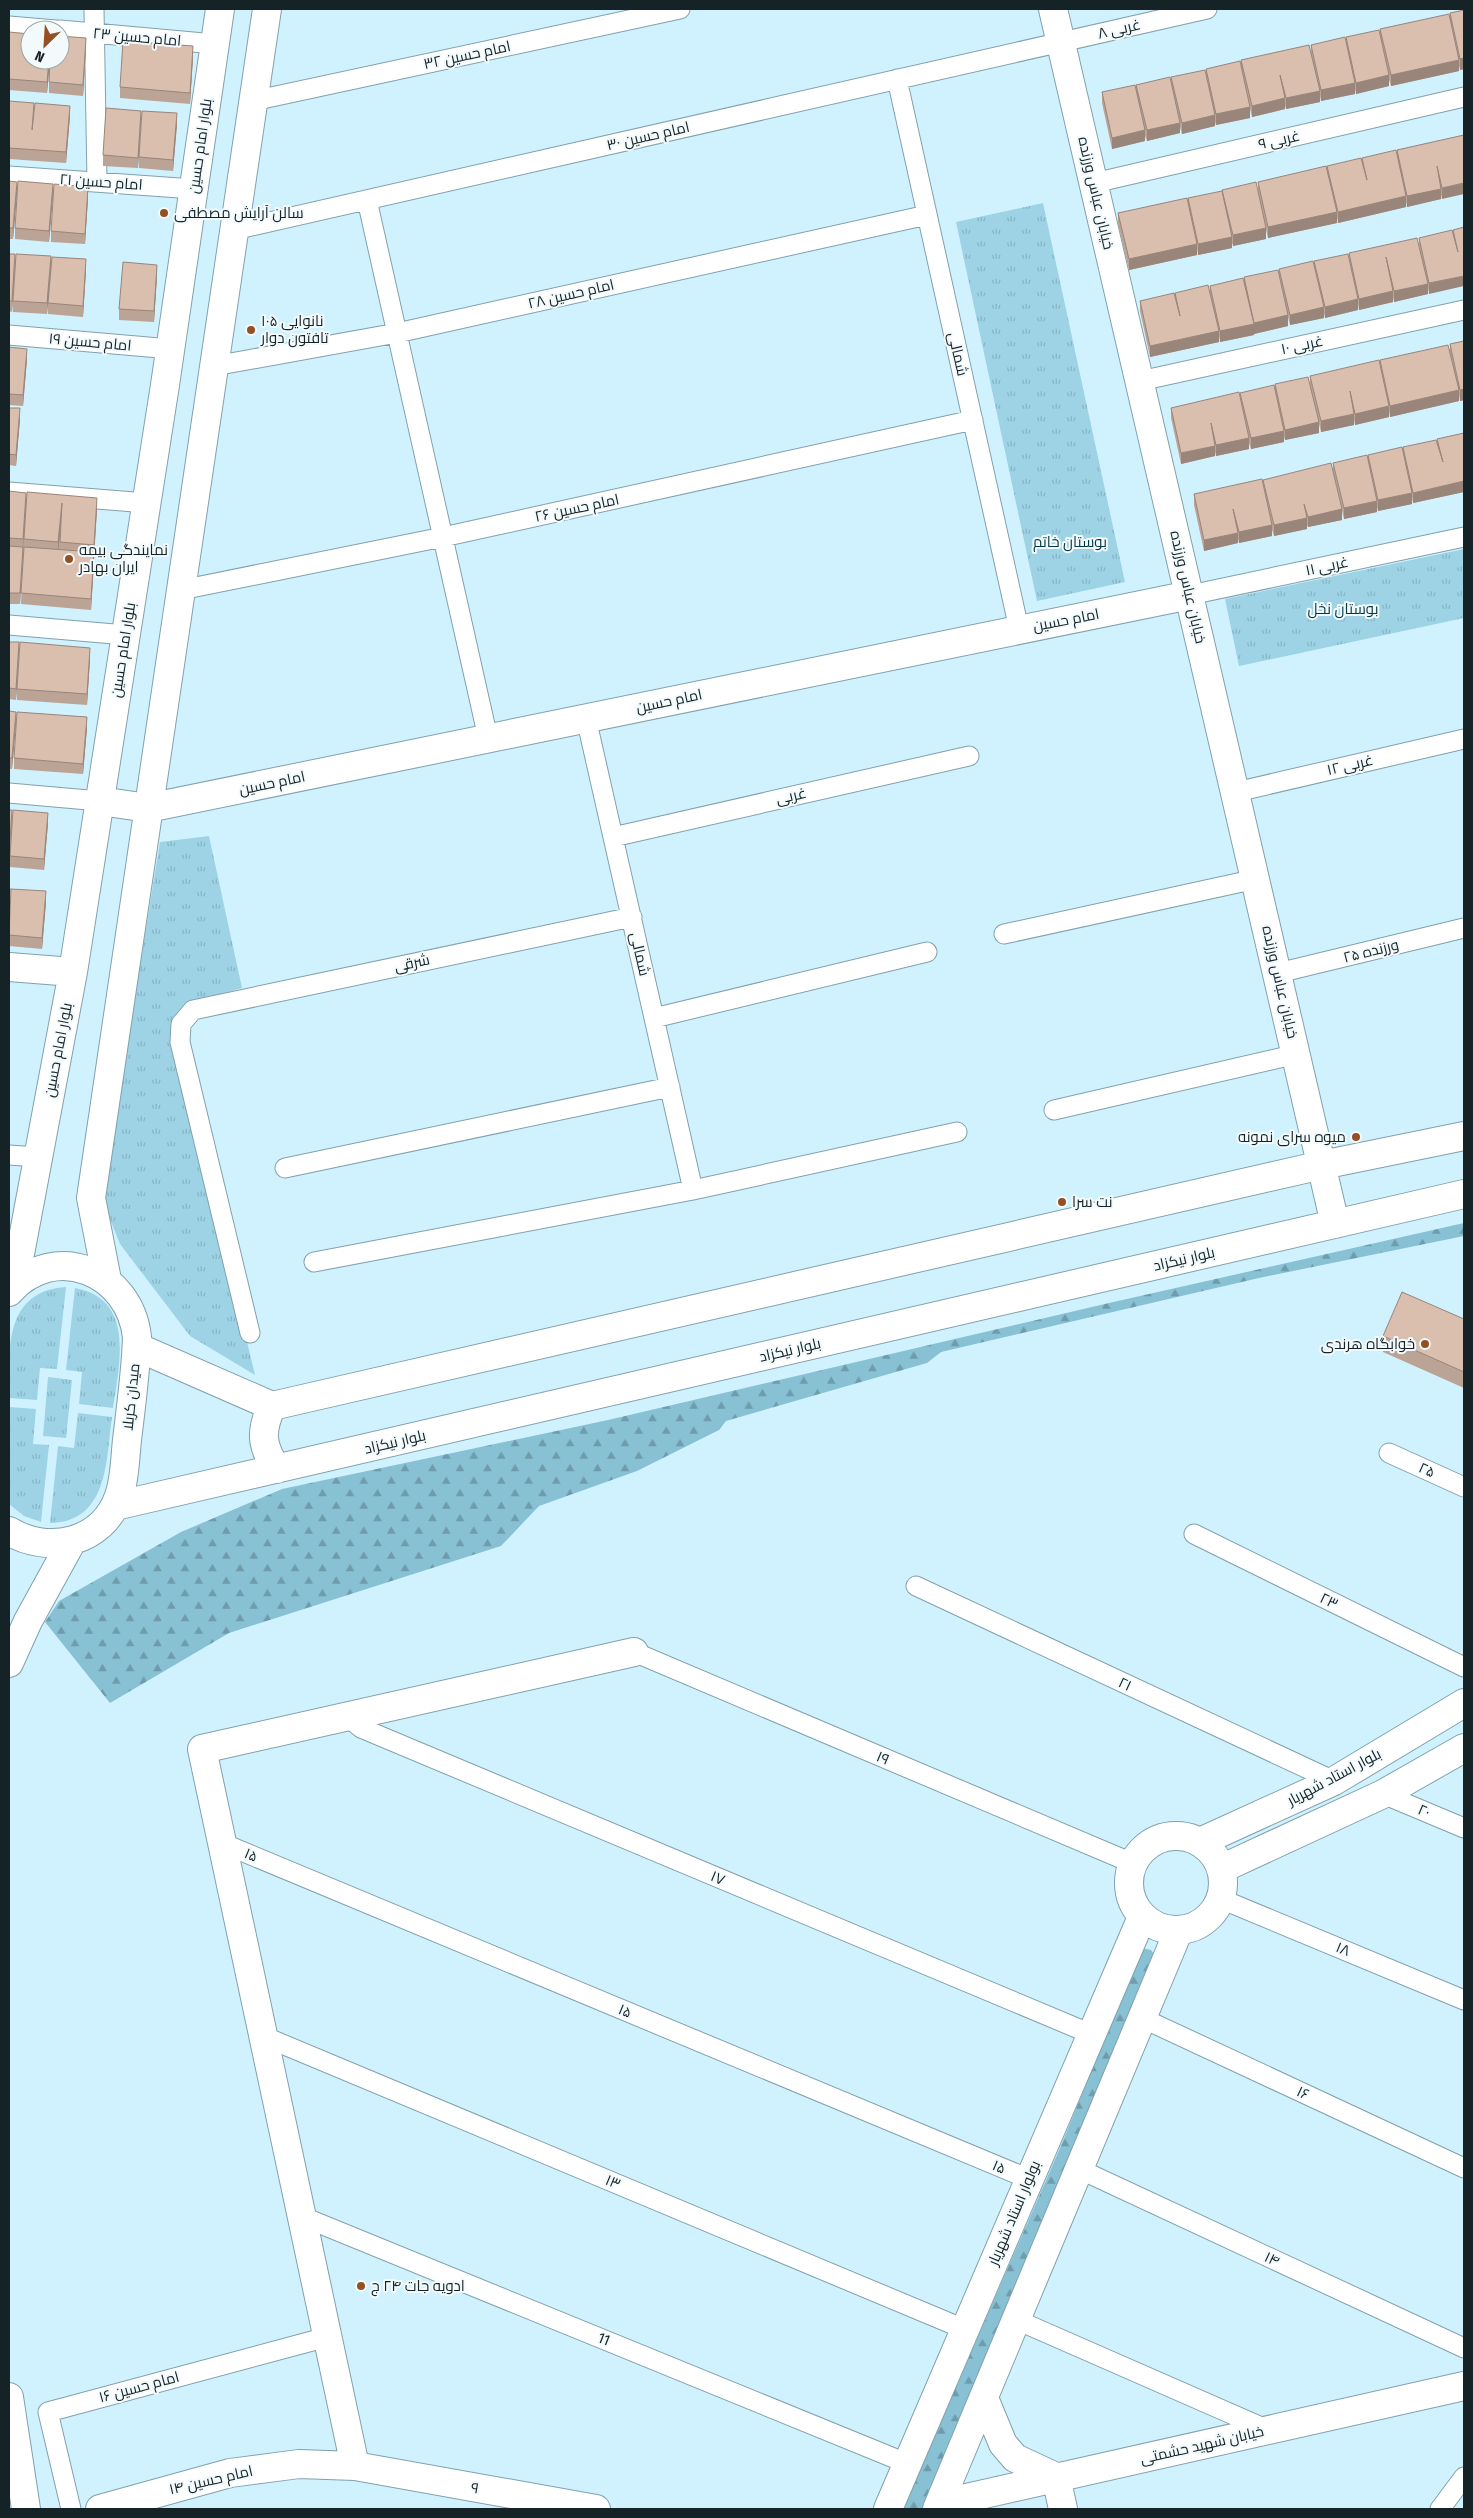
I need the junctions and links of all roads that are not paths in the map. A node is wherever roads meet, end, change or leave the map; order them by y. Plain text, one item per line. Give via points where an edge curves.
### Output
1 (94, 9) edge
2 (220, 9) edge
3 (267, 9) edge
4 (680, 9) edge
5 (1053, 9) edge
6 (1207, 9) edge
7 (70, 31) edge
8 (95, 33) junction
9 (1061, 42) junction
10 (215, 44) junction
11 (897, 79) junction
12 (1464, 96) edge
13 (254, 100) junction
14 (9, 176) edge
15 (97, 182) junction
16 (1094, 183) junction
17 (194, 189) junction
18 (367, 200) junction
19 (927, 215) junction
20 (234, 230) junction
21 (1464, 310) edge
22 (397, 333) junction
23 (9, 335) edge
24 (171, 349) junction
25 (214, 366) junction
26 (1140, 381) junction
27 (973, 420) junction
28 (9, 492) edge
29 (147, 503) junction
30 (443, 537) junction
31 (1464, 537) edge
32 (181, 590) junction
33 (1190, 594) junction
34 (9, 625) edge
35 (1019, 629) junction
36 (126, 635) junction
37 (586, 718) junction
38 (488, 738) junction
39 (1464, 738) edge
40 (969, 756) dead end
41 (1236, 792) junction
42 (9, 794) edge
43 (100, 801) junction
44 (148, 808) junction
45 (613, 837) junction
46 (1256, 879) junction
47 (632, 917) junction
48 (1464, 928) edge
49 (1004, 934) dead end
50 (927, 952) dead end
51 (9, 967) edge
52 (73, 972) junction
53 (1278, 973) junction
54 (654, 1018) junction
55 (1297, 1054) junction
56 (670, 1087) junction
57 (1054, 1110) dead end
58 (957, 1132) dead end
59 (1464, 1136) edge
60 (9, 1155) edge
61 (38, 1157) junction
62 (1322, 1166) junction
63 (285, 1168) dead end
64 (693, 1190) junction
65 (1464, 1194) edge
66 (1335, 1224) junction
67 (314, 1262) dead end
68 (107, 1280) junction
69 (10, 1290) edge
70 (250, 1333) dead end
71 (137, 1347) junction
72 (272, 1406) junction
73 (1389, 1453) dead end
74 (277, 1469) junction
75 (1464, 1487) edge
76 (115, 1506) junction
77 (9, 1531) edge
78 (1194, 1534) dead end
79 (72, 1541) junction
80 (916, 1586) dead end
81 (634, 1652) joint
82 (9, 1663) edge
83 (1464, 1667) edge
84 (1464, 1703) edge
85 (348, 1717) junction
86 (1464, 1748) edge
87 (1334, 1781) junction
88 (1384, 1794) junction
89 (1464, 1828) edge
90 (1200, 1842) junction
91 (222, 1843) junction
92 (1132, 1863) junction
93 (1221, 1869) junction
94 (1221, 1899) junction
95 (1142, 1917) junction
96 (1178, 1932) junction
97 (1464, 2000) edge
98 (1142, 2018) junction
99 (1091, 2034) junction
100 (263, 2036) junction
101 (1464, 2168) edge
102 (1079, 2169) junction
103 (1028, 2180) junction
104 (301, 2216) junction
105 (1017, 2320) junction
106 (964, 2329) junction
107 (327, 2337) junction
108 (1464, 2348) edge
109 (1464, 2386) edge
110 (9, 2396) edge
111 (984, 2398) junction
112 (1268, 2430) junction
113 (906, 2463) junction
114 (354, 2466) junction
115 (1464, 2477) edge
116 (1056, 2478) junction
117 (535, 2504) edge
118 (939, 2506) edge
119 (26, 2509) edge
120 (71, 2509) edge
121 (100, 2509) edge
122 (596, 2509) edge
123 (888, 2509) edge
124 (1063, 2509) edge
125 (1440, 2509) edge

1 - 8 street
2 - 10 street, بلوار امام حسین
3 - 13 street
4 - 13 street, امام حسین ۳۲
5 - 9 street, خیابان عباس ورزنده
6 - 9 street, غربی ۸
7 - 8 street, امام حسین ۲۳
8 - 10 street, امام حسین ۲۳
8 - 15 street
9 - 11 street, امام حسین ۳۰
9 - 16 street, خیابان عباس ورزنده
10 - 17 street, بلوار امام حسین
11 - 18 street, امام حسین ۳۰
11 - 19 street, شمالی
12 - 16 street, غربی ۹
13 - 20 street
14 - 15 street, امام حسین ۲۱
15 - 17 street, امام حسین ۲۱
16 - 26 street, خیابان عباس ورزنده
17 - 24 street, بلوار امام حسین
18 - 20 street, امام حسین ۳۰
18 - 22 street
19 - 22 street, امام حسین ۲۸
19 - 27 street, شمالی
20 - 25 street
21 - 26 street, غربی ۱۰
22 - 25 street, امام حسین ۲۸
22 - 30 street
23 - 24 street, امام حسین ۱۹
24 - 29 street, بلوار امام حسین
25 - 32 street
26 - 33 street, خیابان عباس ورزنده
27 - 30 street, امام حسین ۲۶
27 - 35 street, شمالی
28 - 29 street
29 - 36 street, بلوار امام حسین
30 - 32 street, امام حسین ۲۶
30 - 38 street
31 - 33 street, غربی ۱۱
32 - 44 street
33 - 35 street, امام حسین
33 - 41 street, خیابان عباس ورزنده
34 - 36 street
35 - 37 street, امام حسین
36 - 43 street, بلوار امام حسین
37 - 38 street, امام حسین
37 - 45 street, شمالی
38 - 44 street, امام حسین
39 - 41 street, غربی ۱۲
40 - 45 street, غربی
41 - 46 street, خیابان عباس ورزنده
42 - 43 street
43 - 44 street, امام حسین
43 - 52 street, بلوار امام حسین
44 - 68 street via 91,1198
45 - 47 street, شمالی
46 - 49 street
46 - 53 street, خیابان عباس ورزنده
47 - 54 street, شمالی
47 - 70 street, شرقی via 193,1010 181,1024 180,1042
48 - 53 street, ورزنده ۲۵
50 - 54 street
51 - 52 street
52 - 61 street, بلوار امام حسین
53 - 55 street, خیابان عباس ورزنده
54 - 56 street, شمالی
55 - 57 street
55 - 62 street, خیابان عباس ورزنده
56 - 63 street
56 - 64 street, شمالی
58 - 64 street
59 - 62 street
60 - 61 street
61 - 69 street, بلوار امام حسین
62 - 66 street, خیابان عباس ورزنده
62 - 72 street
64 - 67 street
65 - 66 street, بلوار نیکزاد
66 - 74 street, بلوار نیکزاد
68 - 69 street, میدان کربلا via 80,1268 52,1267 25,1277
68 - 71 street, میدان کربلا via 130,1310 136,1328
71 - 72 street
71 - 76 street, میدان کربلا via 122,1488
72 - 74 street via 265,1421 263,1438 267,1455
73 - 75 street, ۲۵
74 - 76 street, بلوار نیکزاد
76 - 79 street, میدان کربلا via 97,1528
77 - 79 street, میدان کربلا via 34,1542
78 - 83 street, ۲۳
79 - 82 street
80 - 87 street, ۲۱
81 - 85 street
81 - 92 street, ۱۹
84 - 87 street, بلوار استاد شهریار
85 - 91 street via 202,1749
85 - 99 street, ۱۷ via 361,1728
86 - 88 street
87 - 90 street, بلوار استاد شهریار
88 - 89 street, ۲۰
88 - 93 street
90 - 92 street via 1169,1836 1141,1850
90 - 93 street
91 - 100 street
91 - 103 street, ۱۵
92 - 95 street via 1128,1890
93 - 94 street
94 - 96 street via 1202,1924
94 - 97 street, ۱۸
95 - 96 street via 1155,1927
95 - 99 street, بولوار استاد شهریار
96 - 98 street
98 - 101 street, ۱۶
98 - 102 street
99 - 103 street, بولوار استاد شهریار
100 - 104 street
100 - 106 street, ۱۳
102 - 105 street
102 - 108 street, ۱۴
103 - 106 street, بولوار استاد شهریار
104 - 107 street
104 - 113 street, 11
105 - 111 street
105 - 112 street
106 - 113 street, بولوار استاد شهریار
107 - 114 street
107 - 120 street, امام حسین ۱۶ via 48,2412
109 - 112 street, خیابان شهید حشمتی
110 - 119 street
111 - 116 street via 1000,2437 1015,2458
111 - 118 street
112 - 116 street, خیابان شهید حشمتی
113 - 123 street, بولوار استاد شهریار
114 - 117 street, ۹
114 - 121 street, امام حسین ۱۴ via 299,2464 230,2473
115 - 125 street
116 - 118 street, خیابان شهید حشمتی
116 - 124 street
117 - 122 street, ۹

